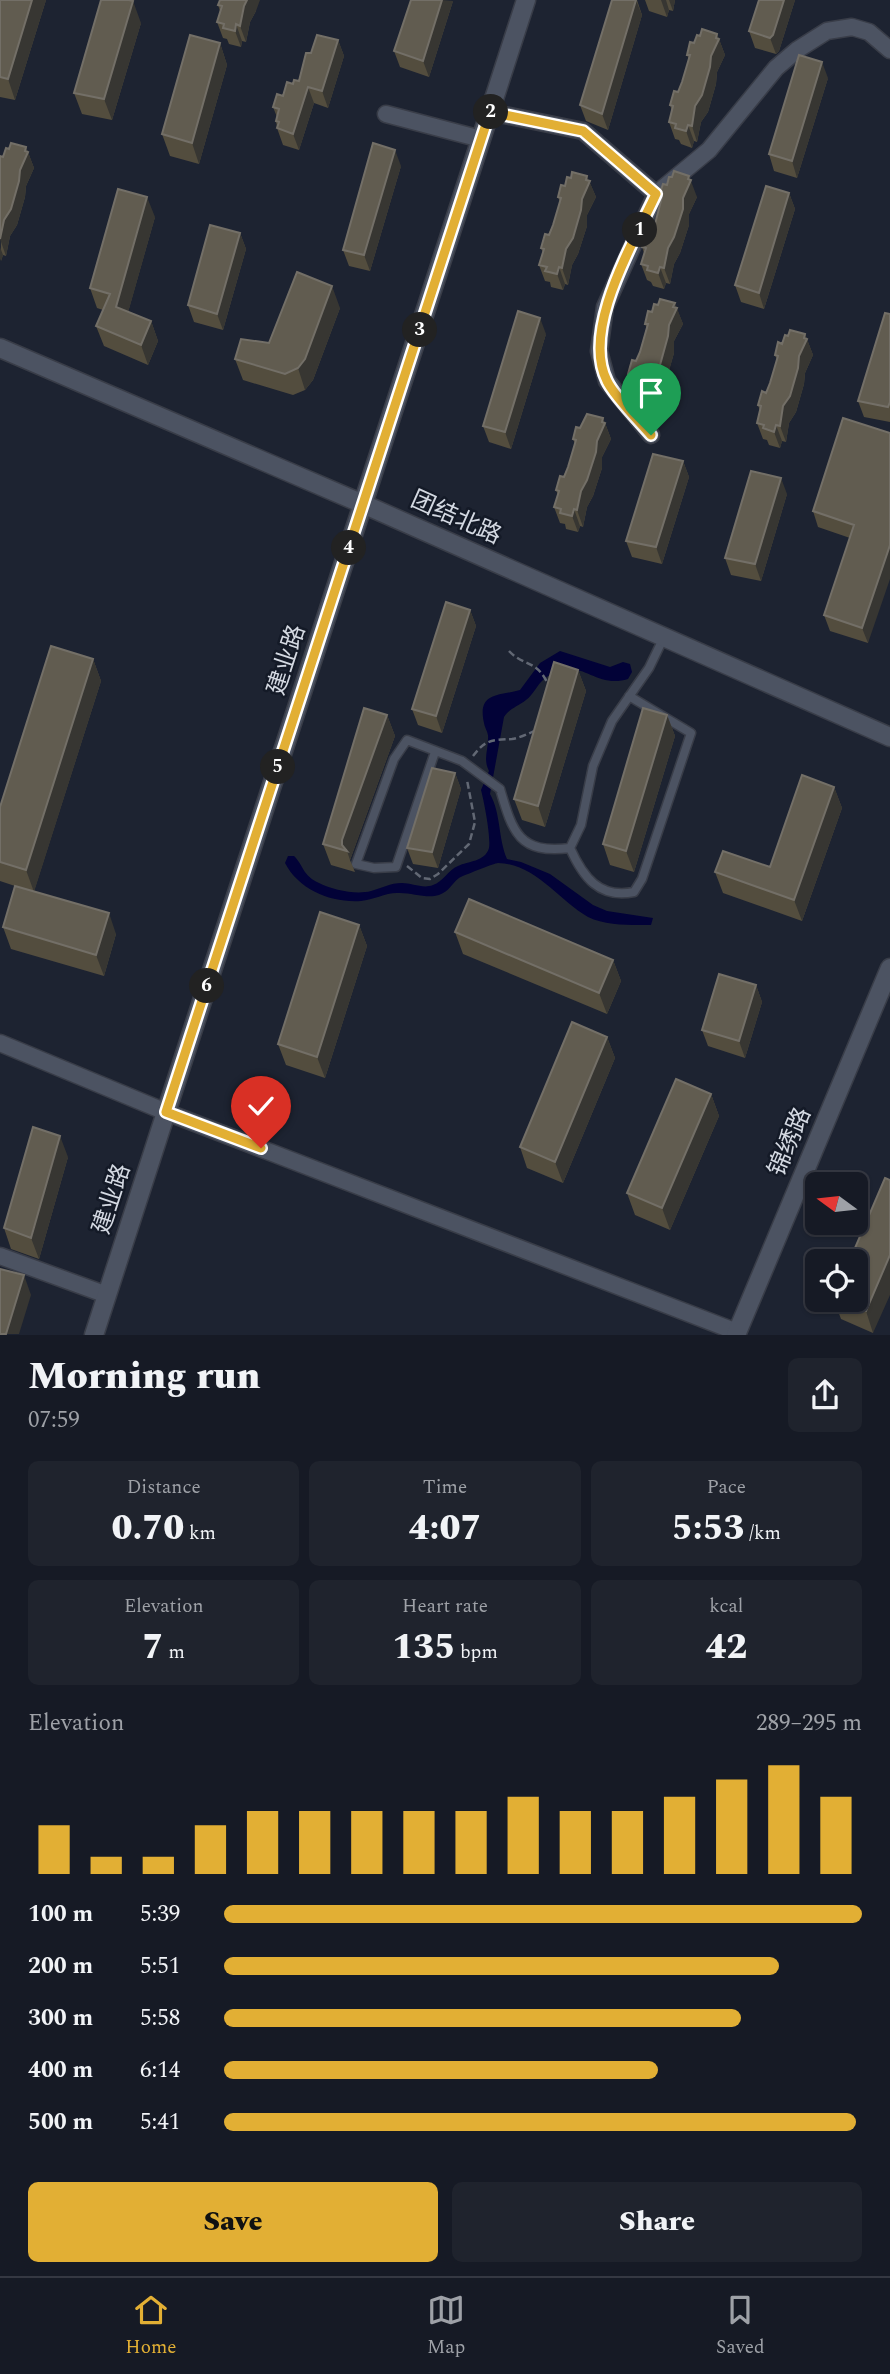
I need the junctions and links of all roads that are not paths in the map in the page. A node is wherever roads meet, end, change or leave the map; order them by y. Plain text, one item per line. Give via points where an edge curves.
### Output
1 (526, 0) edge
2 (890, 50) edge
3 (490, 112) junction
4 (386, 114) dead end
5 (481, 139) junction
6 (656, 194) junction
7 (0, 348) edge
8 (651, 435) dead end
9 (363, 503) junction
10 (664, 637) junction
11 (629, 696) junction
12 (890, 737) edge
13 (435, 752) junction
14 (570, 848) junction
15 (890, 968) edge
16 (0, 1043) edge
17 (166, 1112) junction
18 (0, 1256) edge
19 (107, 1295) junction
20 (736, 1333) edge
21 (94, 1335) edge

1 - 3 street, 建业路
2 - 6 street via 869,32 852,27 827,31 776,68 709,150
3 - 5 street, 建业路
3 - 6 street via 583,131
4 - 5 street
5 - 9 street, 建业路
6 - 8 street via 605,307 599,351 607,381
7 - 9 street, 团结北路
9 - 10 street, 团结北路
9 - 17 street, 建业路
10 - 11 lane
10 - 12 street, 团结北路
11 - 14 lane via 612,721 593,766 581,825
11 - 14 lane via 691,733 642,879 634,892 607,891 581,873
13 - 13 lane via 407,740 394,759 356,864 396,867
13 - 14 lane, bridge via 462,761 500,789 516,835 530,846
15 - 20 street, 锦绣路
16 - 17 street
17 - 19 street, 建业路
17 - 20 street
18 - 19 street
19 - 21 street, 建业路

